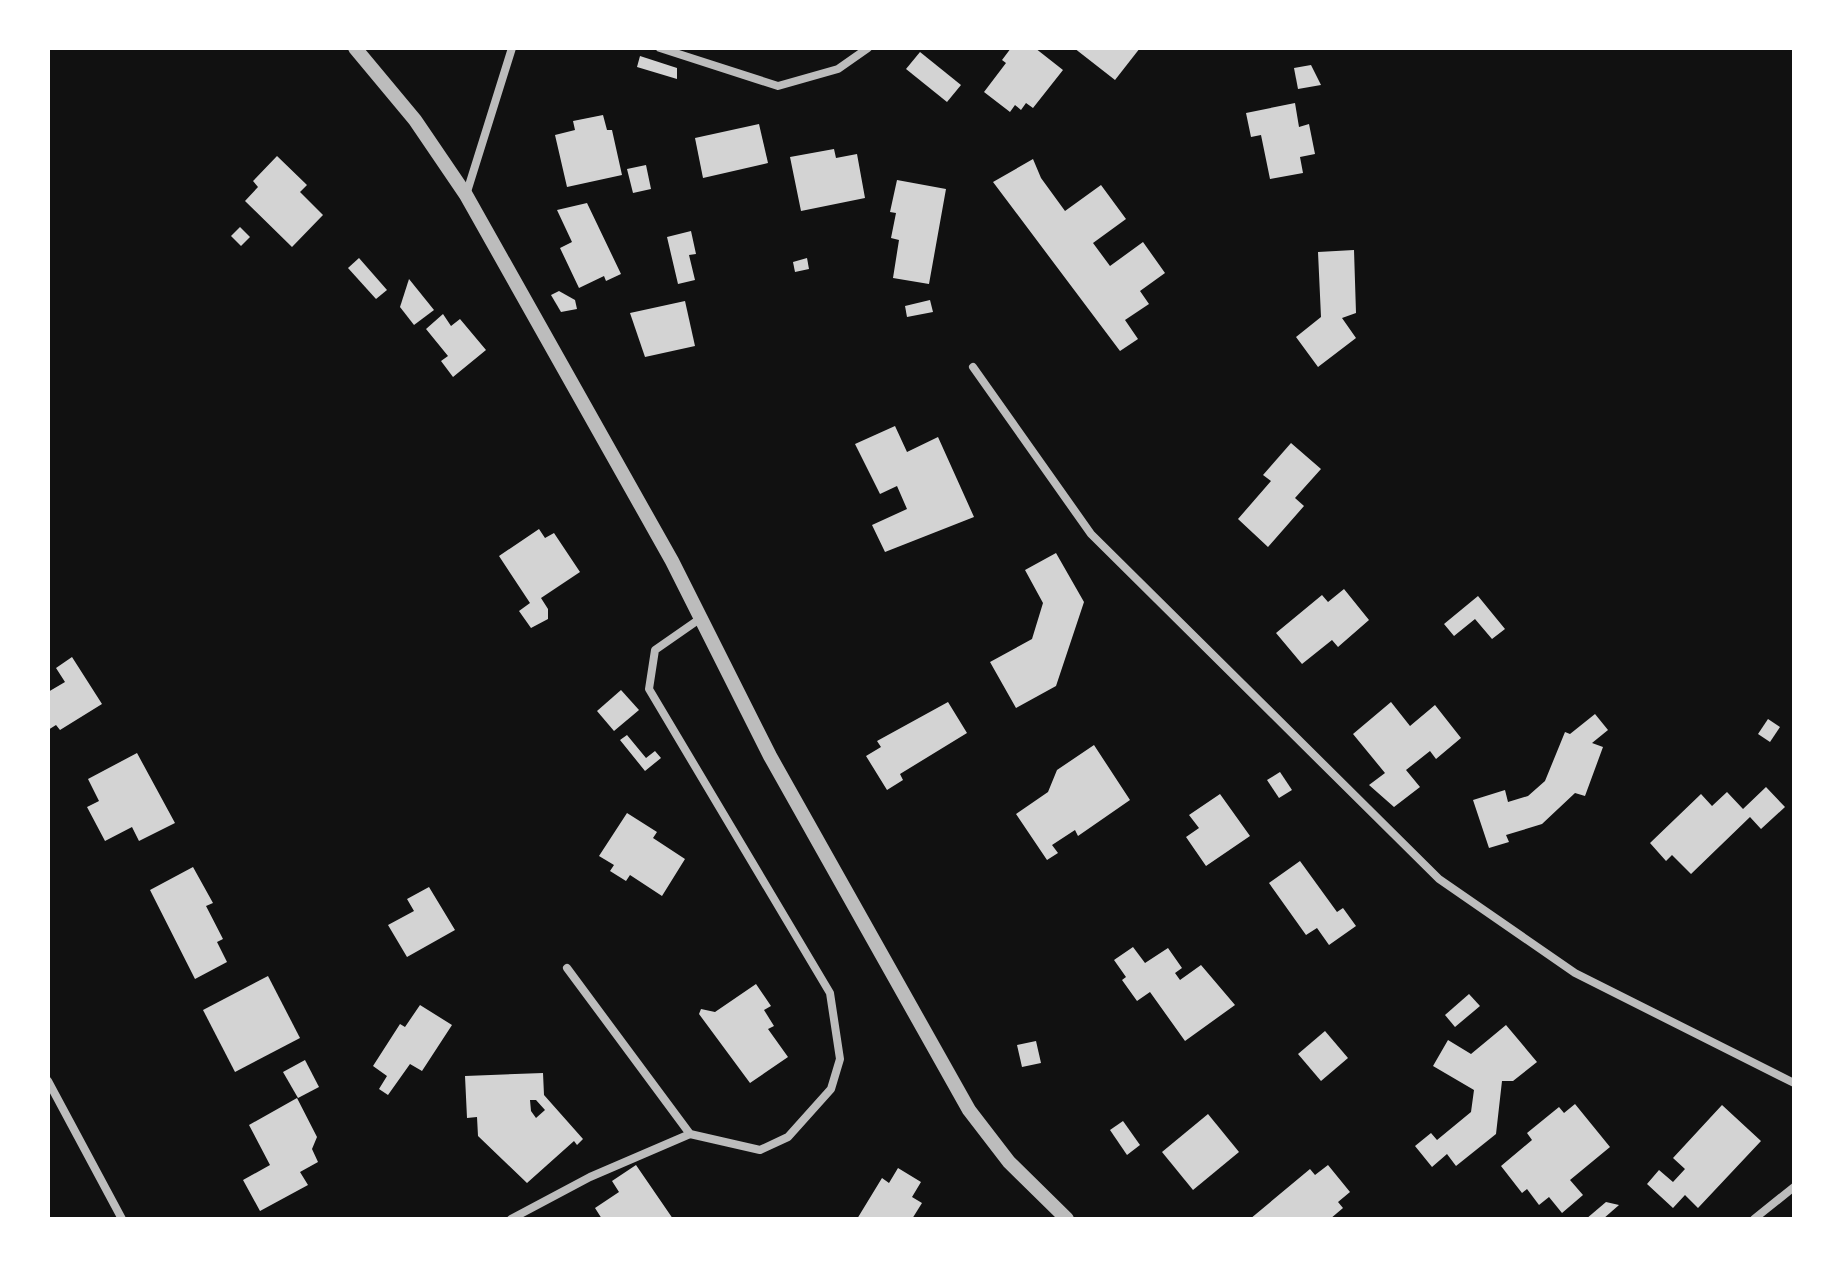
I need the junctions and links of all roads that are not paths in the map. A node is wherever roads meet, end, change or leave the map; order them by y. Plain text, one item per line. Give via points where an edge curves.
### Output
1 (355, 48) edge
2 (512, 48) edge
3 (660, 48) edge
4 (868, 48) edge
5 (466, 195) junction
6 (973, 367) dead end
7 (701, 618) junction
8 (567, 968) dead end
9 (48, 1081) edge
10 (1794, 1083) edge
11 (690, 1134) junction
12 (1794, 1187) edge
13 (122, 1219) edge
14 (511, 1219) edge
15 (1067, 1219) edge
16 (1754, 1219) edge

1 - 5 street via 415,120
2 - 5 street
3 - 4 street via 778,86 838,69
5 - 7 street
6 - 10 street via 1091,534 1439,879 1575,973
7 - 11 street via 655,650 649,689 830,993 840,1059 831,1089 788,1137 760,1150
7 - 15 street via 770,756 969,1110 1009,1162
8 - 11 street
9 - 13 street
11 - 14 street via 590,1177
12 - 16 street

